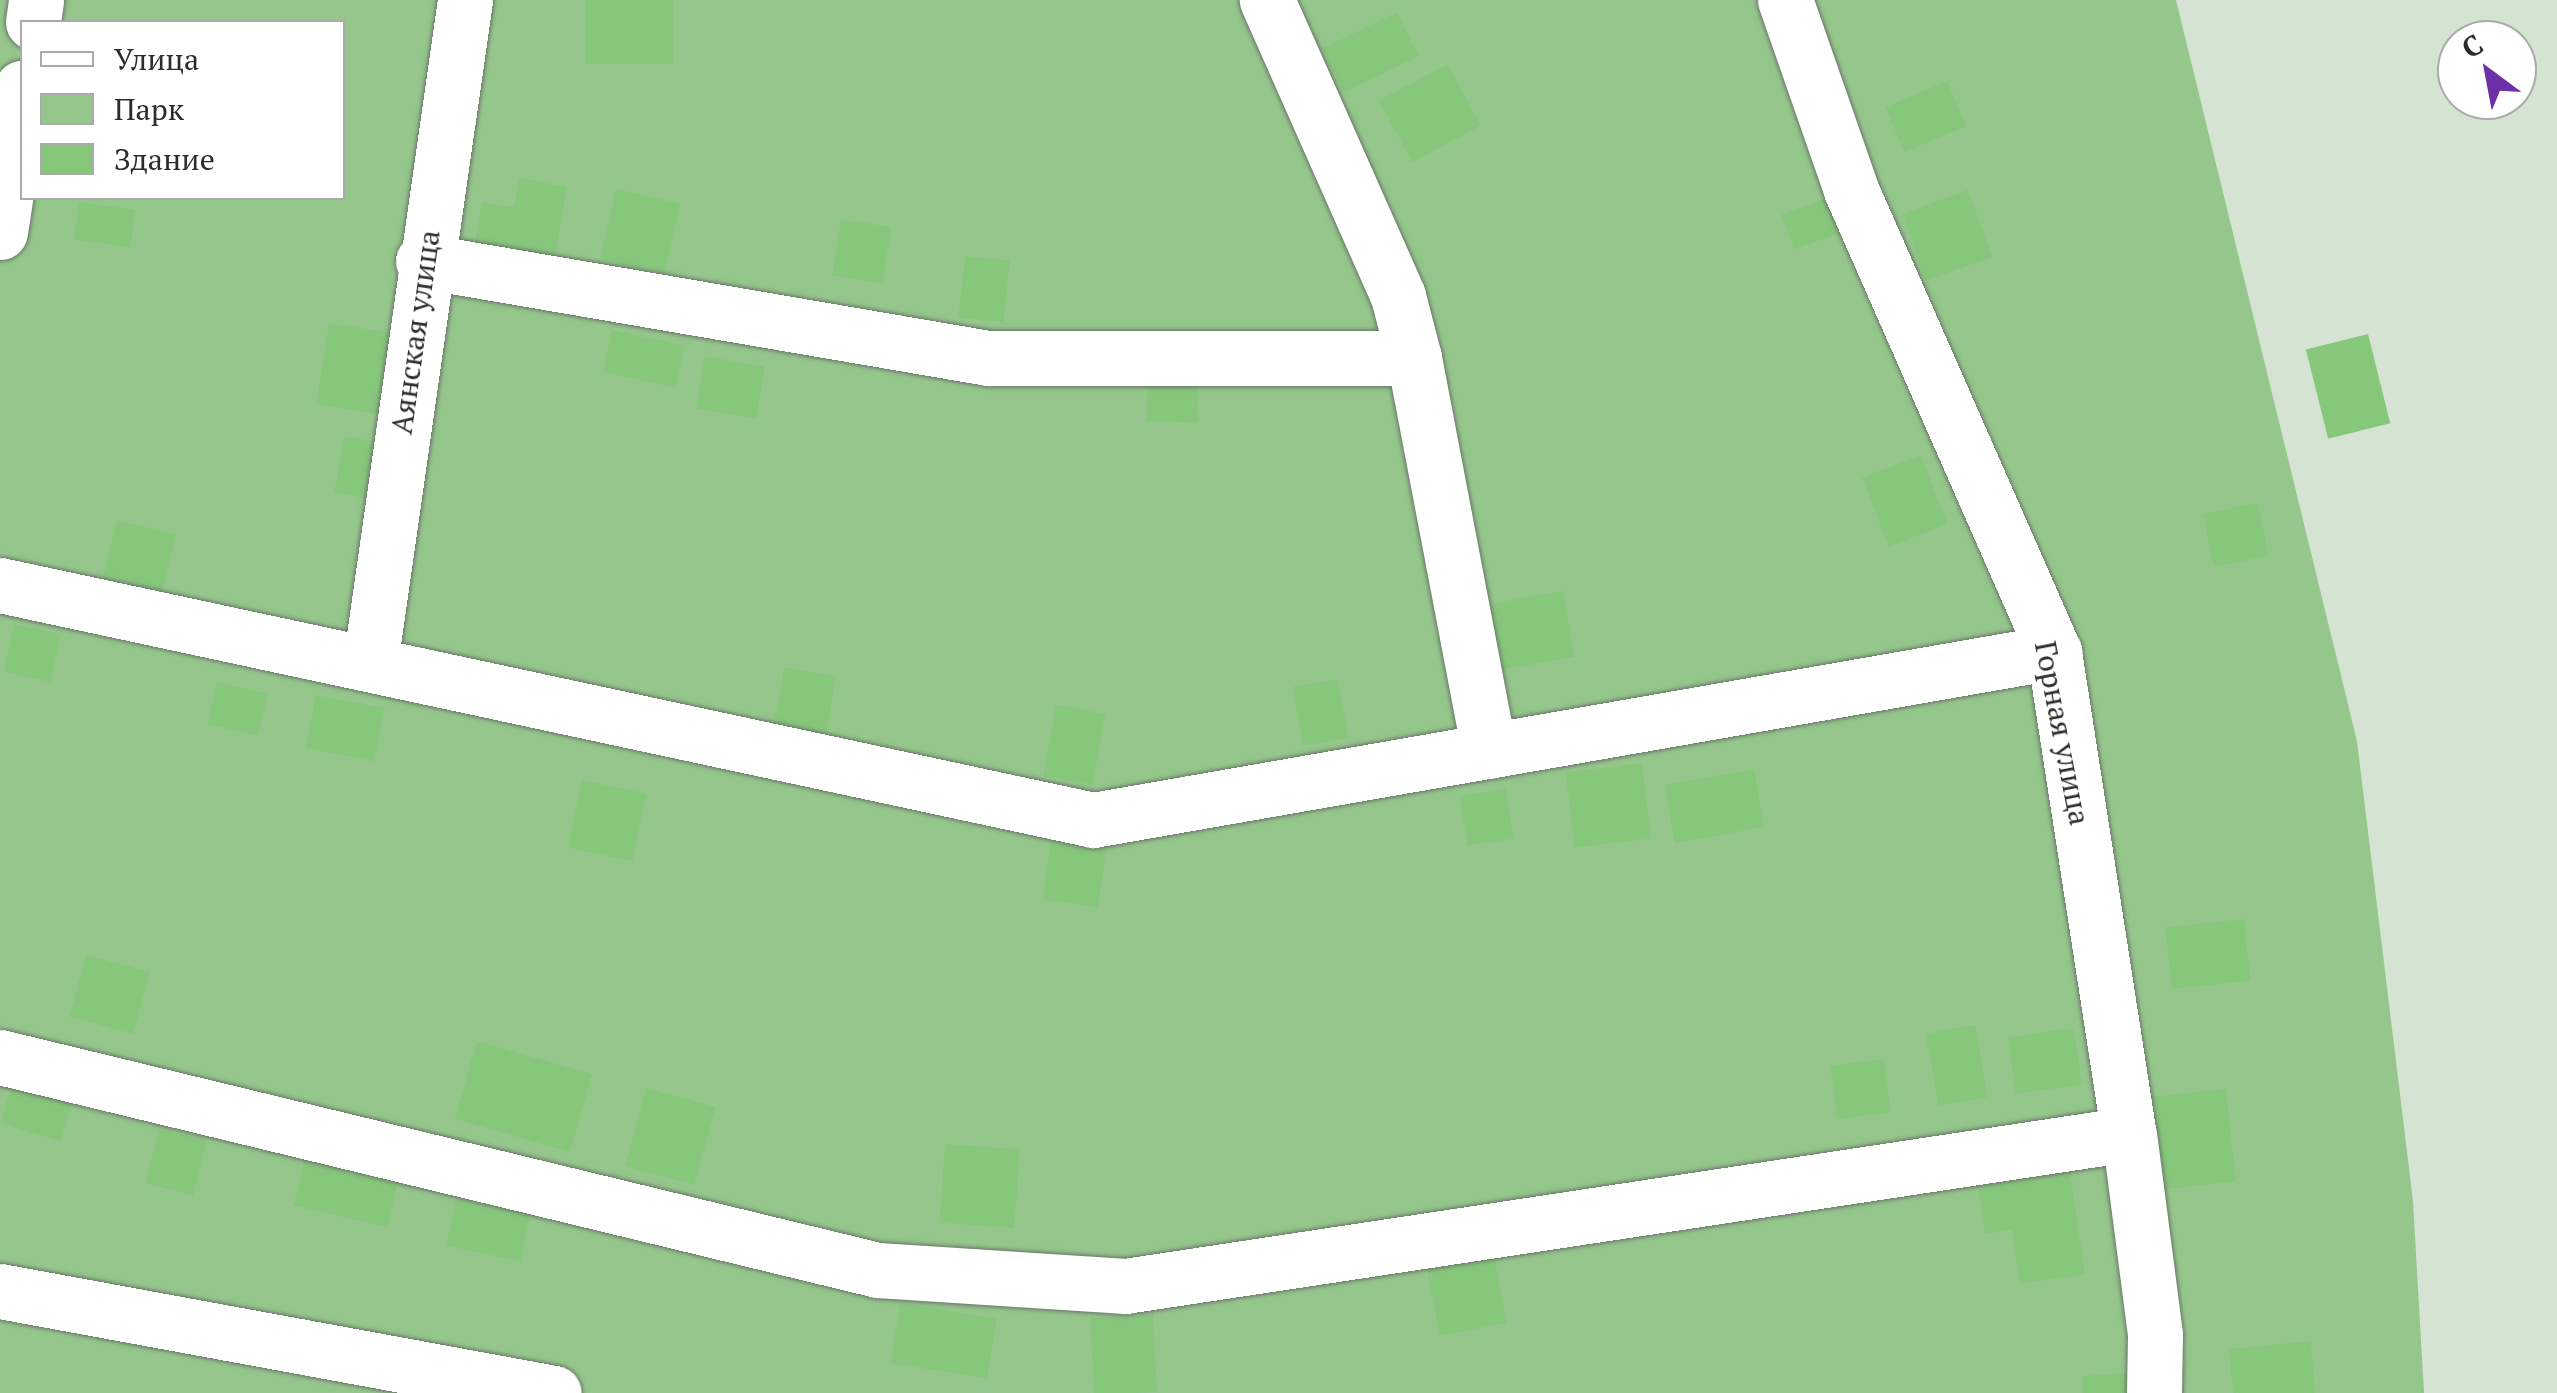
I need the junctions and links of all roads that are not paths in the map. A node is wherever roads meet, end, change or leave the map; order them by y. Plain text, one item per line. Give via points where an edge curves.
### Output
1 (466, 0) edge
2 (1266, 0) edge
3 (1784, 0) edge
4 (20, 101) edge
5 (0, 232) edge
6 (424, 261) junction
7 (1414, 358) junction
8 (0, 585) edge
9 (2054, 652) junction
10 (370, 664) junction
11 (1489, 751) junction
12 (0, 1057) edge
13 (2129, 1134) junction
14 (0, 1291) edge
15 (554, 1393) edge
16 (2154, 1393) edge

1 - 6 street, Аянская улица
2 - 7 street via 1398,296
3 - 9 street, Горная улица via 1851,190
4 - 5 street
6 - 7 street via 988,358
6 - 10 street, Аянская улица
7 - 11 street
8 - 10 street
9 - 11 street
9 - 13 street, Горная улица
10 - 11 street via 1092,820
12 - 13 street via 878,1270 1125,1286
13 - 16 street, Горная улица via 2156,1335
14 - 15 street

